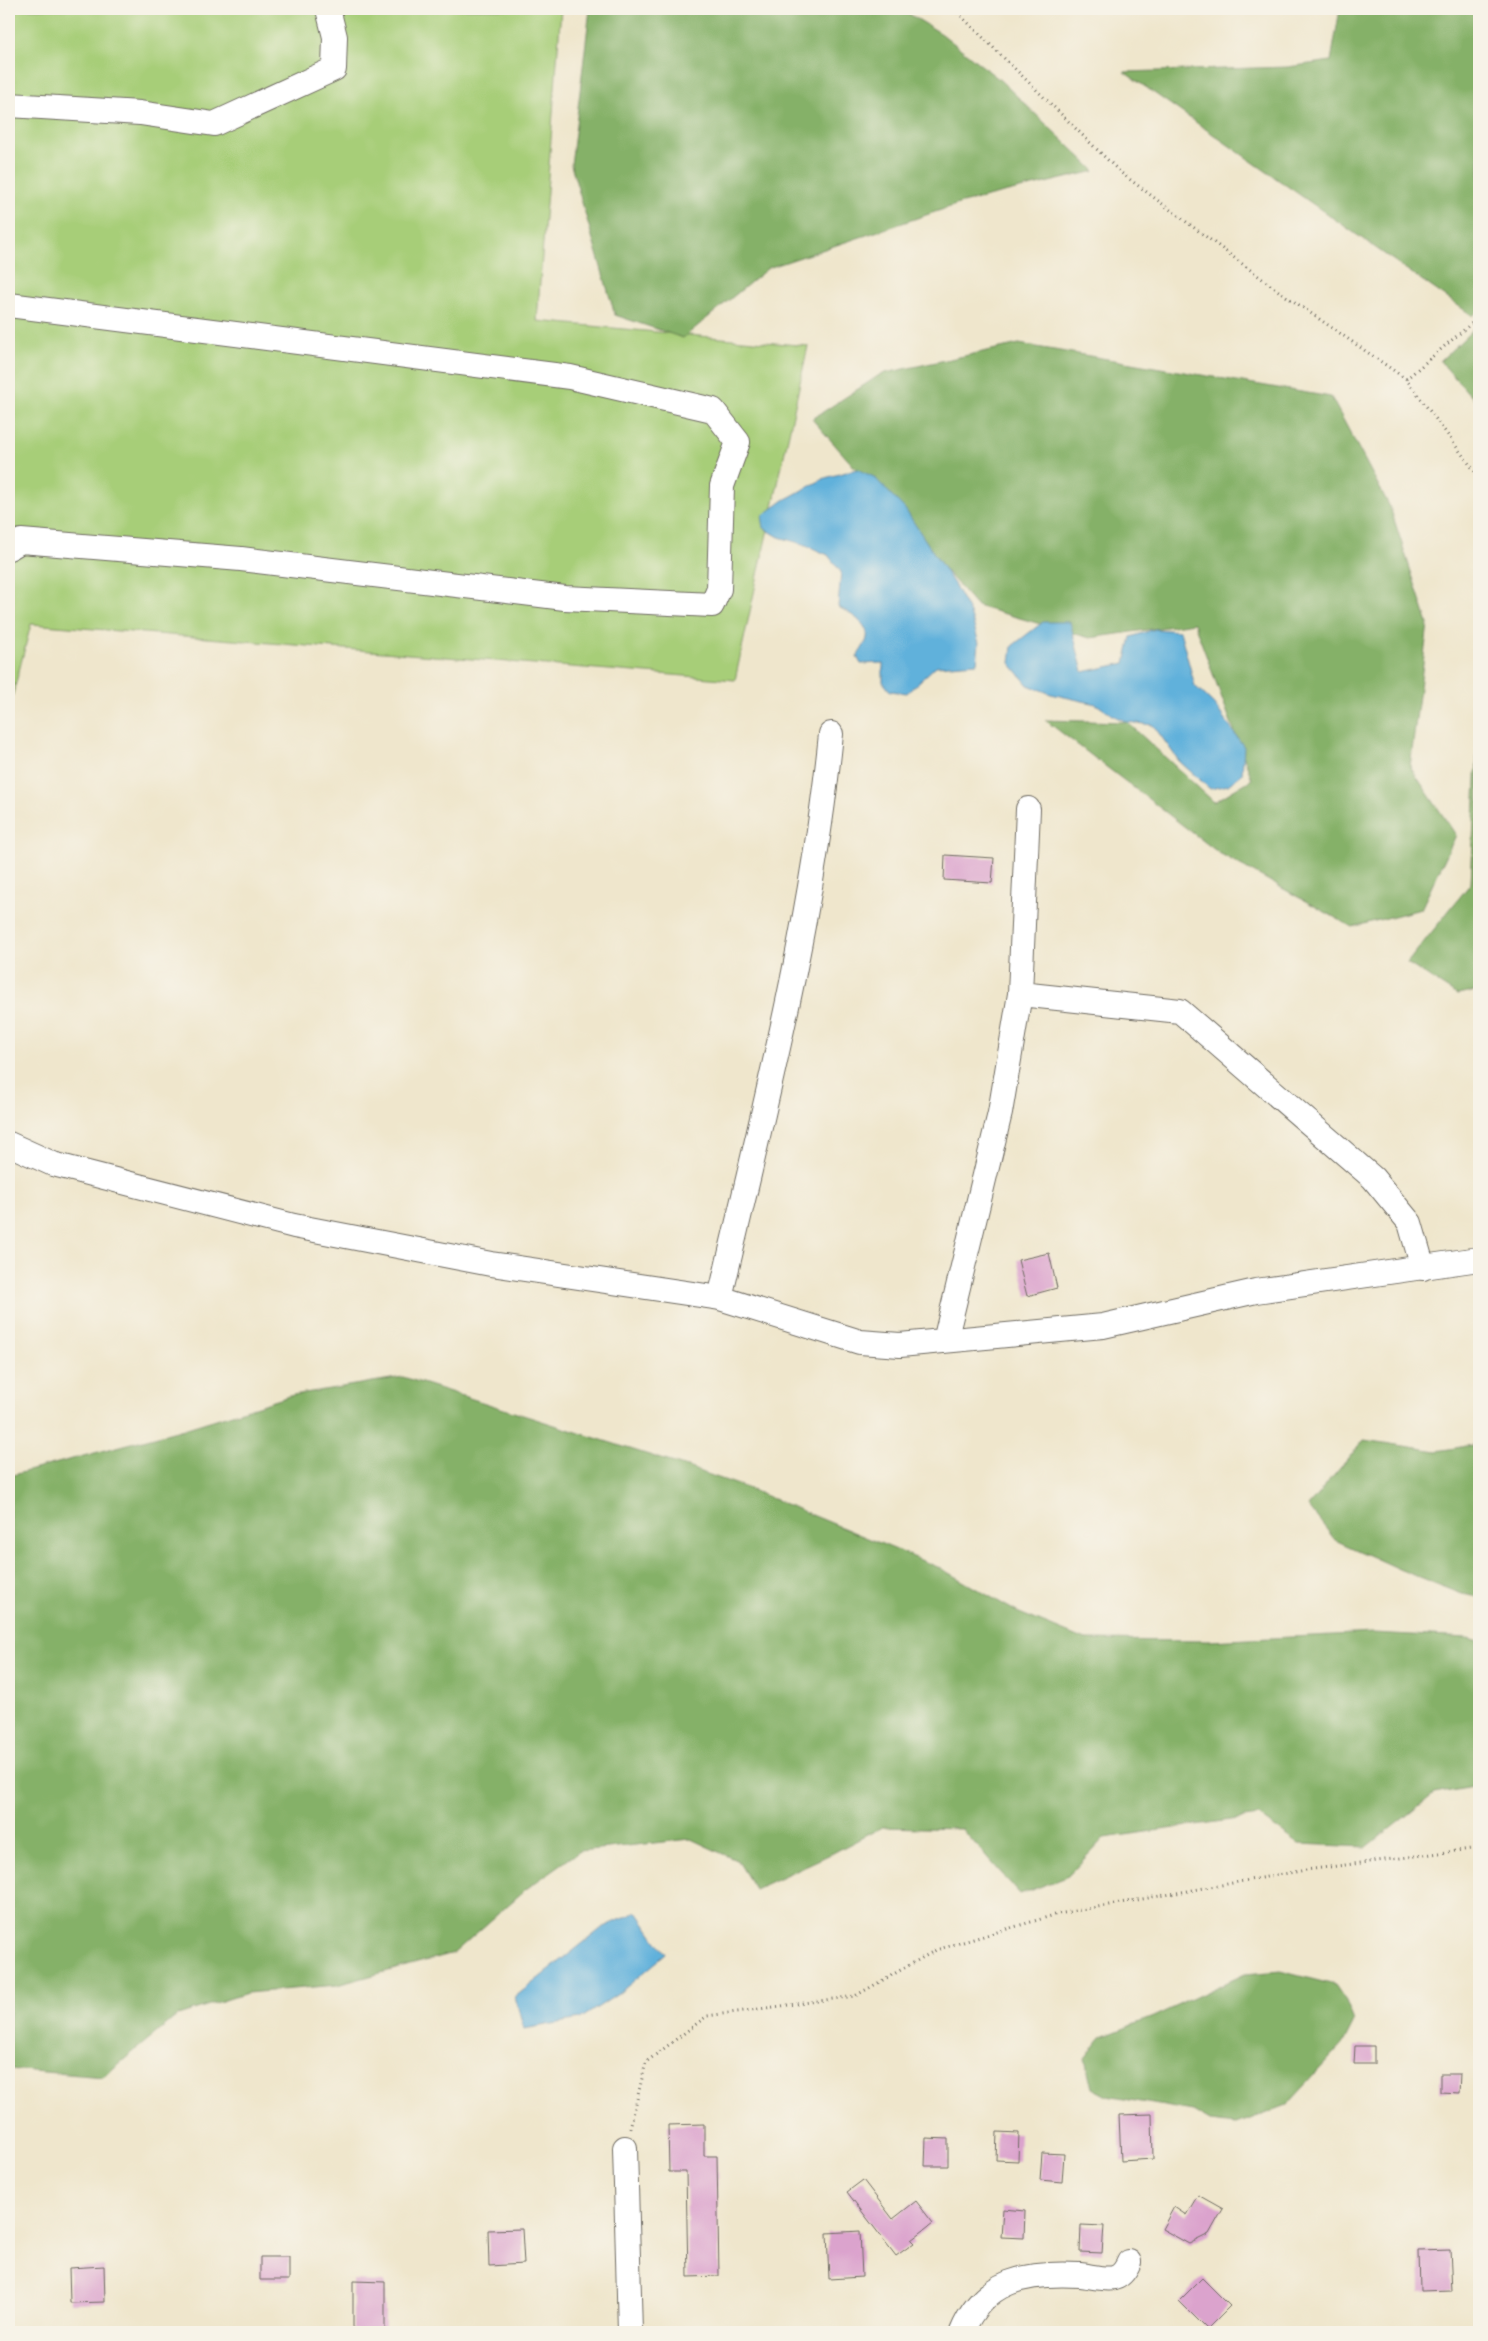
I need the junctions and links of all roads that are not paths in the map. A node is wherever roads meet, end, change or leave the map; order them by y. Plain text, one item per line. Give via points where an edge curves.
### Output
1 (328, 9) edge
2 (9, 105) edge
3 (9, 306) edge
4 (9, 548) edge
5 (831, 734) dead end
6 (1028, 809) dead end
7 (1020, 994) junction
8 (9, 1144) edge
9 (1479, 1259) edge
10 (1423, 1268) junction
11 (720, 1298) junction
12 (945, 1340) junction
13 (625, 2148) road end
14 (1129, 2262) dead end
15 (630, 2332) edge
16 (962, 2332) edge

1 - 2 street via 336,38 334,69 214,124 140,113
3 - 4 street via 570,377 713,410 738,442 722,486 718,589 712,605 565,598 203,556 21,541
5 - 11 street via 824,804 796,969
6 - 7 street
7 - 10 street via 1180,1011 1373,1178 1410,1223
7 - 12 street via 1000,1113
8 - 11 street via 53,1164 294,1226 492,1264
9 - 10 street
10 - 12 street via 1256,1291 1103,1326
11 - 12 street via 860,1342 900,1345
13 - 15 street
14 - 16 street via 1120,2275 1113,2278 1047,2274 1017,2278 981,2302

